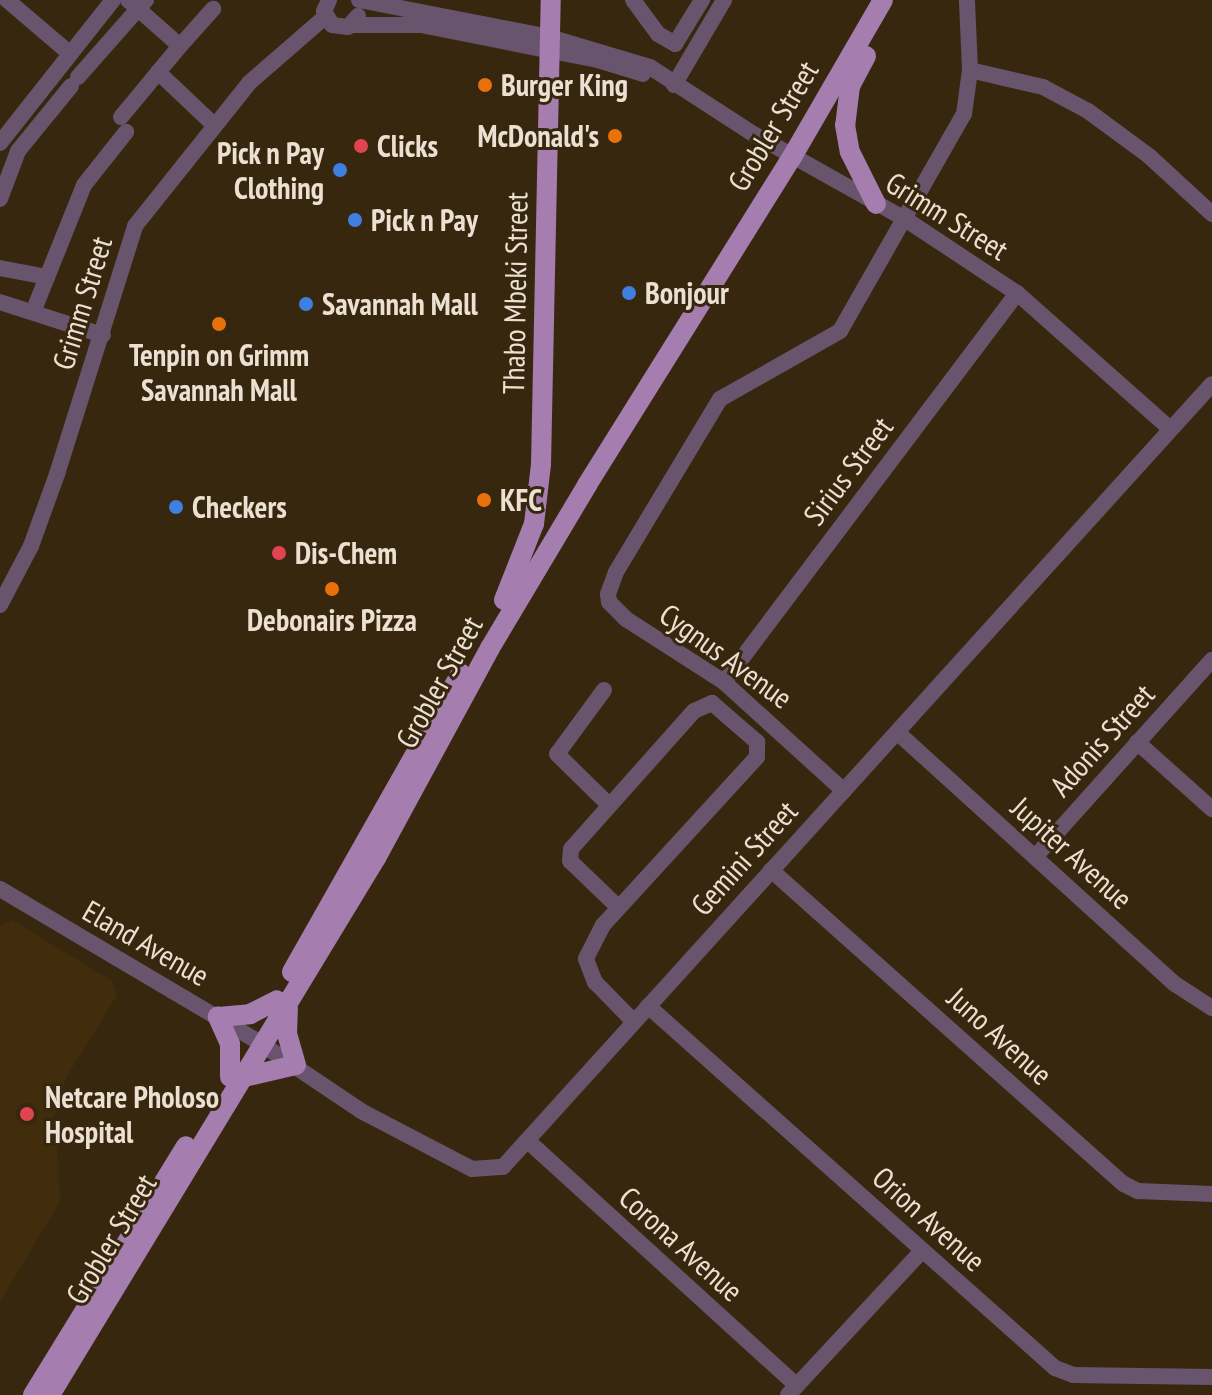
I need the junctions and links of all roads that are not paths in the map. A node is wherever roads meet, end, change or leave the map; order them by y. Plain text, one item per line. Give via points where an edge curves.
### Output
1 (7, 0) edge
2 (113, 0) edge
3 (357, 0) edge
4 (551, 0) edge
5 (633, 0) edge
6 (724, 0) edge
7 (967, 0) edge
8 (882, 1) edge
9 (697, 2) edge
10 (138, 3) edge
11 (213, 9) dead end
12 (327, 9) edge
13 (353, 25) junction
14 (548, 43) junction
15 (180, 46) junction
16 (68, 52) junction
17 (970, 70) junction
18 (158, 72) junction
19 (672, 84) junction
20 (213, 124) junction
21 (1, 139) edge
22 (792, 157) junction
23 (0, 199) edge
24 (876, 204) junction
25 (1212, 214) edge
26 (905, 219) junction
27 (0, 268) edge
28 (47, 277) junction
29 (1017, 293) junction
30 (0, 302) edge
31 (33, 312) junction
32 (103, 335) junction
33 (1212, 384) edge
34 (1170, 429) junction
35 (587, 485) junction
36 (515, 584) junction
37 (0, 605) edge
38 (1212, 660) edge
39 (481, 663) junction
40 (724, 682) junction
41 (604, 690) dead end
42 (898, 733) junction
43 (1137, 742) junction
44 (844, 791) junction
45 (608, 804) junction
46 (1212, 809) edge
47 (1035, 857) junction
48 (771, 870) junction
49 (0, 889) edge
50 (618, 907) junction
51 (283, 1002) junction
52 (648, 1006) junction
53 (1212, 1008) edge
54 (218, 1017) junction
55 (634, 1022) junction
56 (259, 1042) junction
57 (296, 1065) junction
58 (237, 1077) junction
59 (529, 1142) junction
60 (1212, 1194) edge
61 (922, 1251) junction
62 (1212, 1377) edge
63 (792, 1390) edge
64 (33, 1395) edge
65 (50, 1395) edge

1 - 16 street
2 - 16 street
3 - 13 street
3 - 14 street, Grimm Street
4 - 14 main road, Thabo Mbeki Street
5 - 9 street via 658,34 675,44
6 - 19 street
7 - 17 street
8 - 22 main road, Grobler Street
8 - 24 main road via 876,32 850,86 844,115 850,152
10 - 15 street
10 - 23 street via 18,151
11 - 15 street
12 - 13 street, Grimm Street
12 - 20 street, Grimm Street
13 - 14 street, Grimm Street via 421,25
14 - 19 street, Grimm Street
14 - 36 main road, Thabo Mbeki Street via 541,464 534,524
15 - 18 street
16 - 21 street
17 - 25 street via 1043,87 1088,111 1149,156
17 - 26 street via 964,114
18 - 20 street
18 - 28 street via 84,185
19 - 22 street, Grimm Street
20 - 32 street, Grimm Street via 135,226
22 - 24 street, Grimm Street
22 - 35 main road, Grobler Street
24 - 26 street, Grimm Street
26 - 29 street, Grimm Street
26 - 40 street, Cygnus Avenue via 835,337 730,391 714,406 616,572 609,602 635,625
27 - 28 street
28 - 31 street
29 - 34 street, Grimm Street
29 - 40 street, Sirius Street
30 - 31 street
31 - 32 street
32 - 37 street, Grimm Street via 31,546
33 - 34 street, Gemini Street
34 - 42 street, Gemini Street
35 - 36 main road
35 - 39 main road, Grobler Street
36 - 39 main road
36 - 51 main road, Grobler Street
38 - 43 street, Adonis Street
39 - 51 main road, Grobler Street via 376,858
40 - 44 street, Cygnus Avenue
41 - 45 street via 557,754
42 - 44 street, Gemini Street
42 - 47 street, Jupiter Avenue
43 - 46 street
43 - 47 street, Adonis Street
44 - 48 street, Gemini Street
45 - 50 street via 569,855
45 - 50 street via 704,704 721,708 757,742 754,762
47 - 53 street, Jupiter Avenue via 1193,1001
48 - 52 street, Gemini Street
48 - 60 street, Juno Avenue via 1124,1184 1138,1191
49 - 54 street, Eland Avenue
50 - 55 street via 596,936 586,965 595,982
51 - 54 main road via 250,1014
51 - 56 main road, Grobler Street
51 - 57 main road
52 - 55 street, Gemini Street
52 - 61 street, Orion Avenue
54 - 56 street, Eland Avenue
54 - 58 main road
55 - 59 street, Gemini Street
56 - 57 street, Gemini Street
56 - 58 main road, Grobler Street
57 - 58 main road
57 - 59 street, Gemini Street via 361,1111 472,1169 503,1167
58 - 64 main road, Grobler Street
58 - 65 main road, Grobler Street
59 - 63 street, Corona Avenue
61 - 62 street, Orion Avenue via 1065,1373
61 - 63 street

